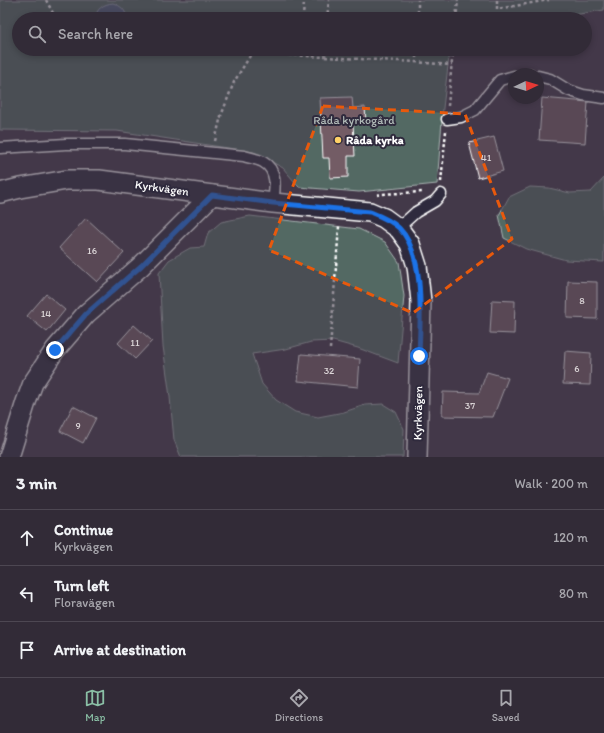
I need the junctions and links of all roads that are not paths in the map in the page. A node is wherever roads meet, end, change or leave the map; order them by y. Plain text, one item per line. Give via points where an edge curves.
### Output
1 (508, 78) edge
2 (544, 78) edge
3 (604, 98) edge
4 (447, 119) road end
5 (0, 148) edge
6 (441, 189) road end
7 (0, 193) edge
8 (212, 195) junction
9 (273, 203) junction
10 (399, 229) junction
11 (9, 457) edge
12 (417, 457) edge

1 - 4 lane via 500,80 475,110 461,117
2 - 3 lane via 573,92
5 - 9 lane via 125,144 244,156 262,161 270,168 275,181
6 - 10 lane via 435,201 416,212
7 - 8 street, Kyrkvägen via 66,180 99,180
8 - 9 street, Kyrkvägen
8 - 11 street via 141,266 86,314 55,350 33,383
9 - 10 street, Kyrkvägen via 370,212
10 - 12 street, Kyrkvägen via 410,244 417,266 421,301

